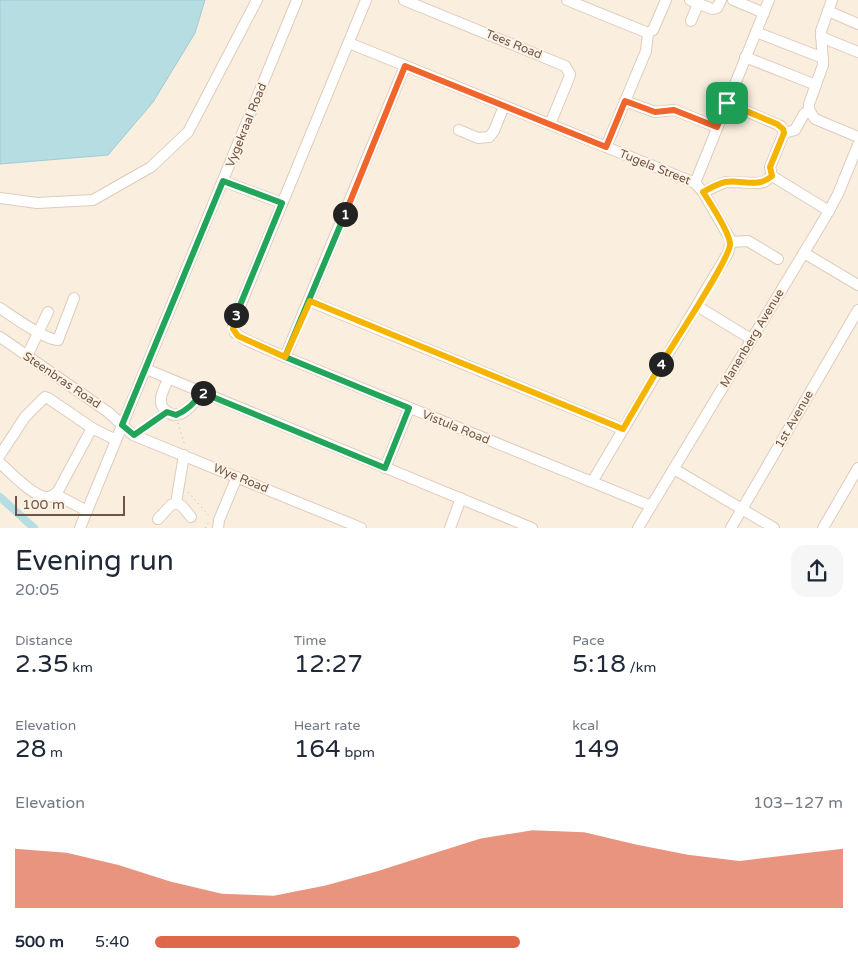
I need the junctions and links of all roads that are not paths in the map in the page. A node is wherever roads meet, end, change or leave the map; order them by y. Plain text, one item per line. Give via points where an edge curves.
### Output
1 (257, 0) edge
2 (297, 0) edge
3 (366, 0) edge
4 (404, 0) edge
5 (567, 0) edge
6 (666, 0) edge
7 (721, 0) edge
8 (733, 0) edge
9 (769, 0) edge
10 (832, 0) edge
11 (694, 2) edge
12 (828, 11) junction
13 (764, 12) junction
14 (691, 21) dead end
15 (858, 24) edge
16 (756, 32) junction
17 (648, 33) junction
18 (821, 37) junction
19 (349, 43) junction
20 (858, 52) edge
21 (745, 57) junction
22 (823, 58) junction
23 (405, 66) junction
24 (816, 85) junction
25 (625, 101) junction
26 (727, 103) junction
27 (504, 106) junction
28 (809, 110) junction
29 (550, 124) junction
30 (717, 127) junction
31 (459, 130) dead end
32 (784, 133) junction
33 (858, 137) edge
34 (858, 145) edge
35 (606, 147) junction
36 (772, 176) junction
37 (223, 181) junction
38 (695, 183) junction
39 (703, 192) junction
40 (0, 198) edge
41 (282, 203) junction
42 (829, 211) junction
43 (730, 242) junction
44 (804, 253) junction
45 (778, 259) dead end
46 (858, 285) edge
47 (74, 298) dead end
48 (310, 301) junction
49 (697, 306) junction
50 (0, 308) edge
51 (858, 310) edge
52 (48, 312) dead end
53 (39, 332) junction
54 (0, 338) edge
55 (751, 339) junction
56 (27, 356) junction
57 (285, 357) junction
58 (146, 369) junction
59 (168, 379) junction
60 (202, 392) junction
61 (409, 408) junction
62 (122, 425) junction
63 (92, 428) junction
64 (623, 429) junction
65 (116, 440) junction
66 (0, 455) edge
67 (184, 455) junction
68 (0, 463) edge
69 (385, 468) junction
70 (674, 468) junction
71 (858, 468) edge
72 (237, 477) junction
73 (592, 482) junction
74 (55, 494) junction
75 (461, 498) junction
76 (176, 503) junction
77 (650, 506) junction
78 (742, 508) junction
79 (87, 511) junction
80 (191, 517) dead end
81 (158, 519) dead end
82 (80, 528) edge
83 (218, 528) edge
84 (361, 528) edge
85 (450, 528) edge
86 (532, 528) edge
87 (638, 528) edge
88 (731, 528) edge
89 (774, 528) edge
90 (823, 528) edge

1 - 40 street via 188,132 150,167 94,200 38,203
2 - 37 street, Vygekraal Road
3 - 19 street, Vistula Road
4 - 29 street, Tees Road via 565,66 569,78
5 - 17 street
6 - 17 street via 653,30
7 - 11 street via 715,9
8 - 13 street
9 - 13 street
10 - 12 street
11 - 14 street
12 - 15 street
12 - 18 street
13 - 16 street
16 - 21 street
16 - 22 street
17 - 25 street via 646,51
18 - 20 street
18 - 22 street
19 - 23 street, Tugela Street
19 - 41 street, Vistula Road
21 - 24 street
21 - 26 street
22 - 24 street via 824,65
23 - 27 street, Tugela Street
23 - 48 street
24 - 28 street
25 - 30 street via 655,112 674,110
25 - 35 street
26 - 30 street
26 - 32 street via 777,124
27 - 29 street, Tugela Street
27 - 31 street via 489,137 478,138
28 - 32 street via 795,130
28 - 33 street via 815,119
29 - 35 street, Tugela Street
30 - 38 street
32 - 36 street via 770,167
34 - 42 street, Manenberg Avenue
35 - 38 street, Tugela Street
36 - 39 street via 759,183 726,182
36 - 42 street
37 - 41 street
37 - 58 street, Vygekraal Road
38 - 39 street, Tugela Street
39 - 43 street, Tugela Street
41 - 57 street, Vistula Road via 233,322 233,329 238,336
42 - 44 street, Manenberg Avenue
43 - 45 street via 748,241
43 - 49 street via 728,253
44 - 46 street
44 - 55 street, Manenberg Avenue
47 - 53 street via 58,340
48 - 57 street
48 - 64 street
49 - 55 street
49 - 64 street
50 - 53 street
51 - 78 street, 1st Avenue
52 - 53 street
53 - 56 street
54 - 56 street, Steenbras Road
55 - 70 street, Manenberg Avenue
56 - 62 street, Steenbras Road
57 - 61 street, Vistula Road
58 - 59 street
58 - 62 street, Vygekraal Road
59 - 60 street
59 - 60 street via 161,399 162,408 171,414 189,408
60 - 69 street
61 - 69 street
61 - 73 street, Vistula Road
62 - 65 street, Vygekraal Road
62 - 67 street, Wye Road via 134,435
63 - 65 street
63 - 66 street via 45,397 26,417
63 - 74 street
64 - 73 street
65 - 79 street, Vygekraal Road
67 - 72 street, Wye Road
67 - 76 street
68 - 74 street via 38,495 47,498
69 - 75 street
70 - 77 street, Manenberg Avenue
70 - 78 street
71 - 90 street
72 - 83 street
72 - 84 street, Wye Road
73 - 77 street, Vistula Road
74 - 79 street
75 - 85 street
75 - 86 street
76 - 80 street
76 - 81 street
77 - 87 street, Manenberg Avenue
78 - 88 street, 1st Avenue
78 - 89 street
79 - 82 street, Vygekraal Road

